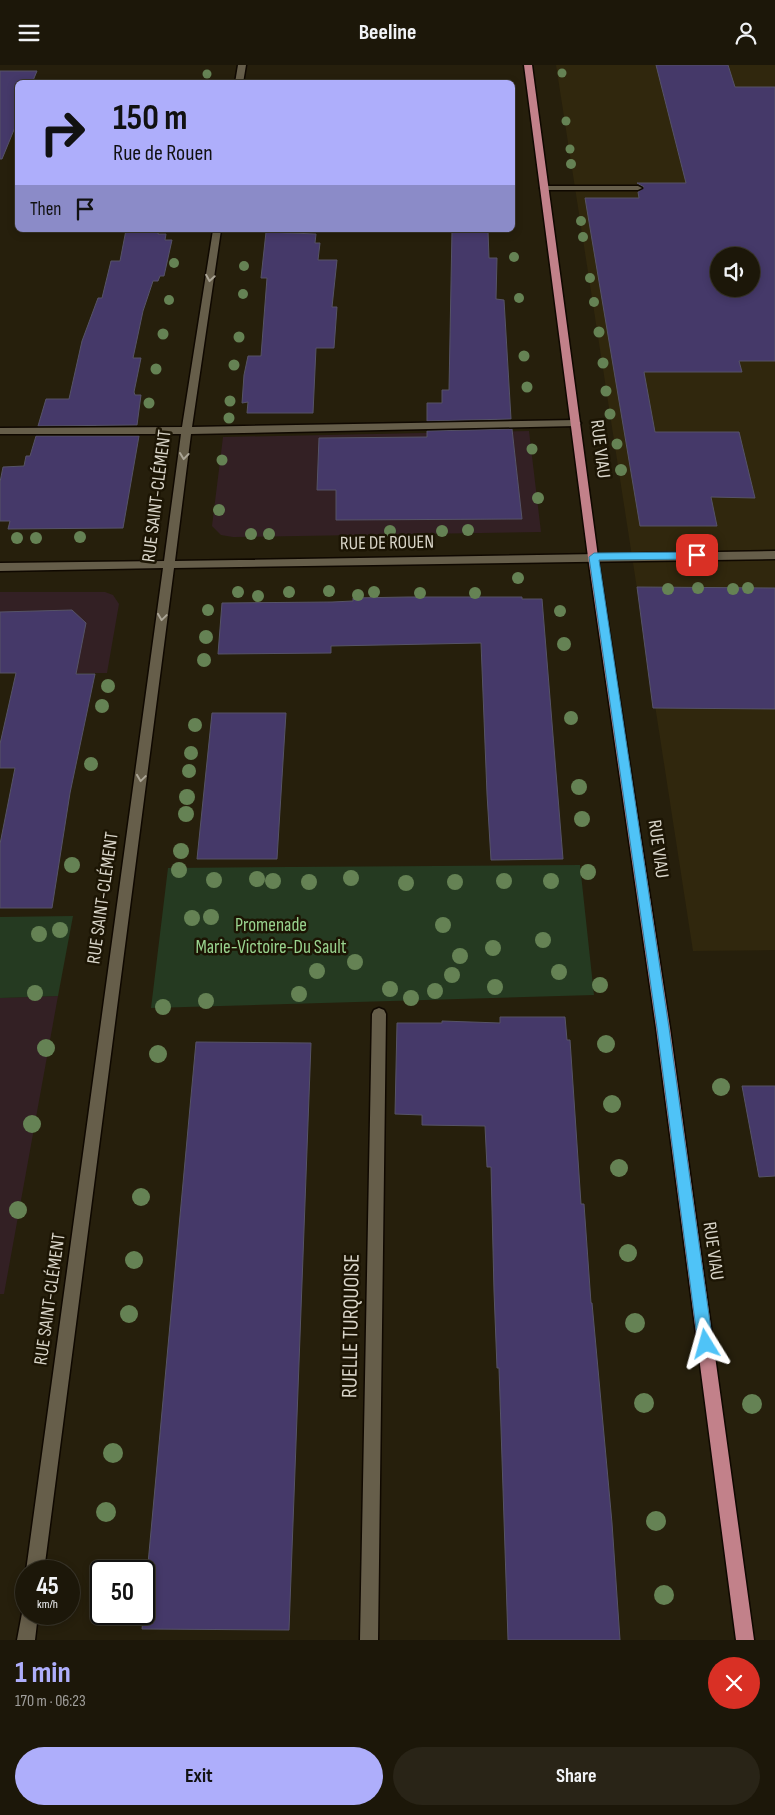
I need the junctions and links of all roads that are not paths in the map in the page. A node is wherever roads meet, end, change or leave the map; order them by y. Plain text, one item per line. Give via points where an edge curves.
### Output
1 (242, 65) edge
2 (528, 65) edge
3 (240, 80) edge
4 (544, 188) junction
5 (638, 188) dead end
6 (217, 232) edge
7 (576, 423) junction
8 (187, 430) junction
9 (0, 431) edge
10 (775, 555) edge
11 (594, 557) junction
12 (169, 565) junction
13 (0, 567) edge
14 (379, 1013) dead end
15 (36, 1560) edge
16 (28, 1625) edge
17 (26, 1640) edge
18 (369, 1640) edge
19 (745, 1640) edge

1 - 3 street
2 - 4 main road, RUE VIAU
4 - 5 street
4 - 7 main road, RUE VIAU
6 -> 8 street, RUE SAINT-CLÉMENT
7 - 8 street
7 - 11 main road, RUE VIAU
8 - 9 street
8 -> 12 street, RUE SAINT-CLÉMENT
10 - 11 street, RUE DE ROUEN
11 - 12 street, RUE DE ROUEN
11 - 19 main road, RUE VIAU via 663,1028
12 - 13 street, RUE DE ROUEN
12 -> 15 street, RUE SAINT-CLÉMENT
14 - 18 street, RUELLE TURQUOISE
16 - 17 street

